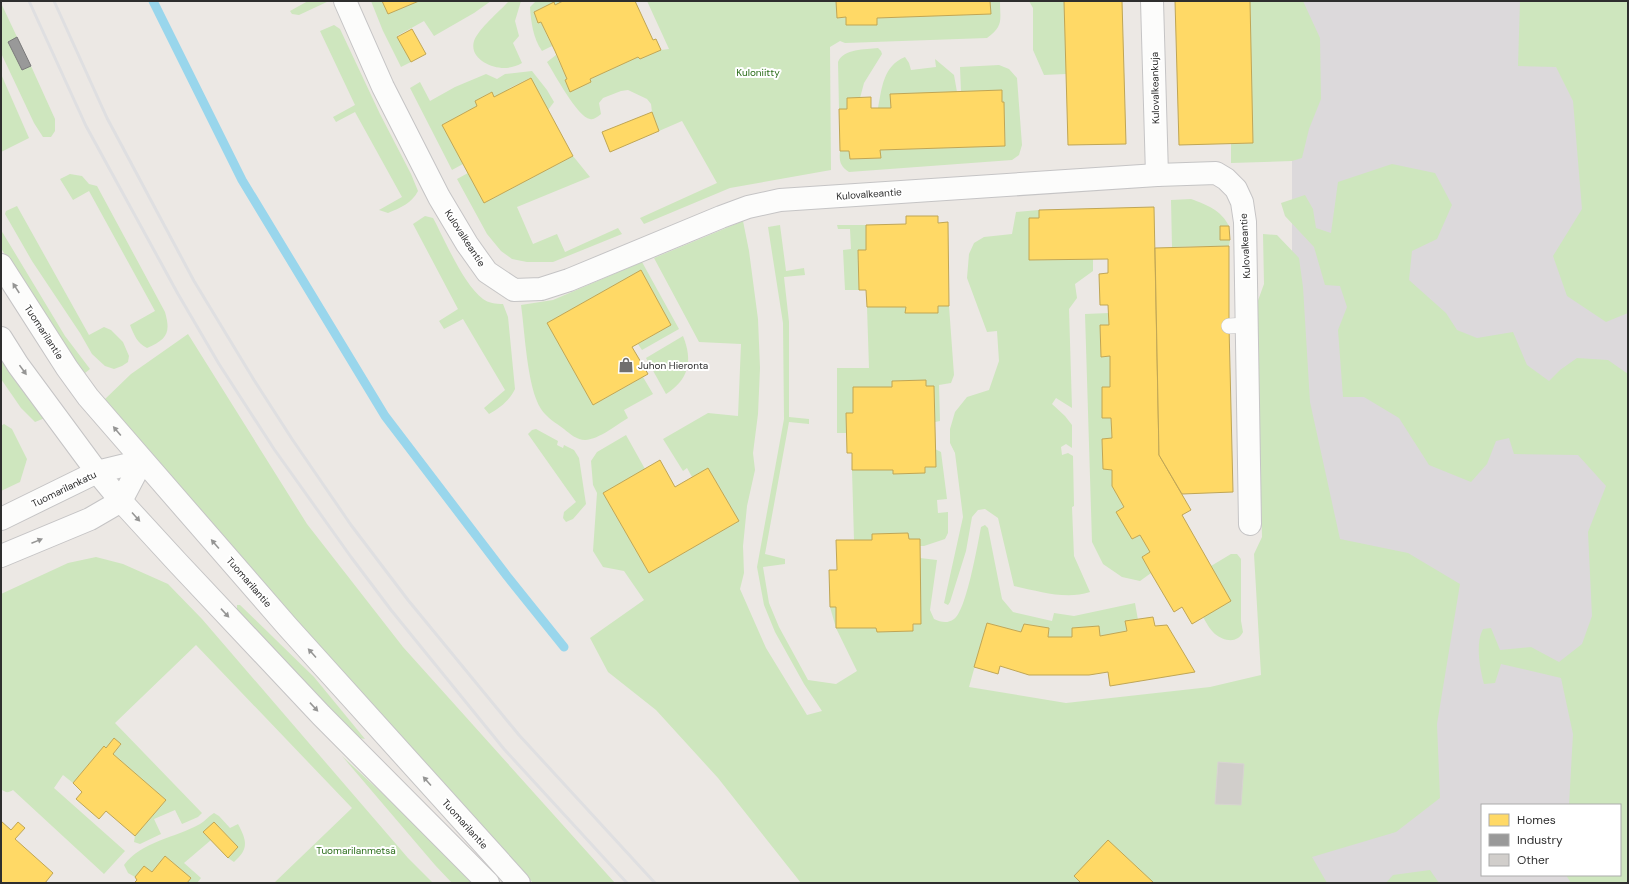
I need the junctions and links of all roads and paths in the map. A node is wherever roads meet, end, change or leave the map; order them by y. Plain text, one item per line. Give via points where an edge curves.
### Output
1 (345, 1) edge
2 (1152, 1) edge
3 (1157, 175) junction
4 (1, 265) edge
5 (1, 338) edge
6 (142, 461) junction
7 (97, 472) junction
8 (121, 501) junction
9 (1, 519) edge
10 (1250, 524) dead end
11 (1, 556) edge
12 (488, 883) edge
13 (519, 883) edge

1 - 3 street, Kulovalkeantie via 383,87 447,211 487,272 514,290 541,289 569,280 721,217 748,207 780,200
2 - 3 street, Kulovalkeankuja
3 - 10 street, Kulovalkeantie via 1216,173 1236,189 1242,202 1246,222 1238,326
6 -> 4 street, Tuomarilantie via 67,368
5 -> 7 street
6 - 7 street, Tuomarilankatu
6 - 8 street
13 -> 6 street, Tuomarilantie
7 - 8 street
7 - 9 street, Tuomarilankatu
11 -> 8 street via 90,519
8 -> 12 street via 321,715

